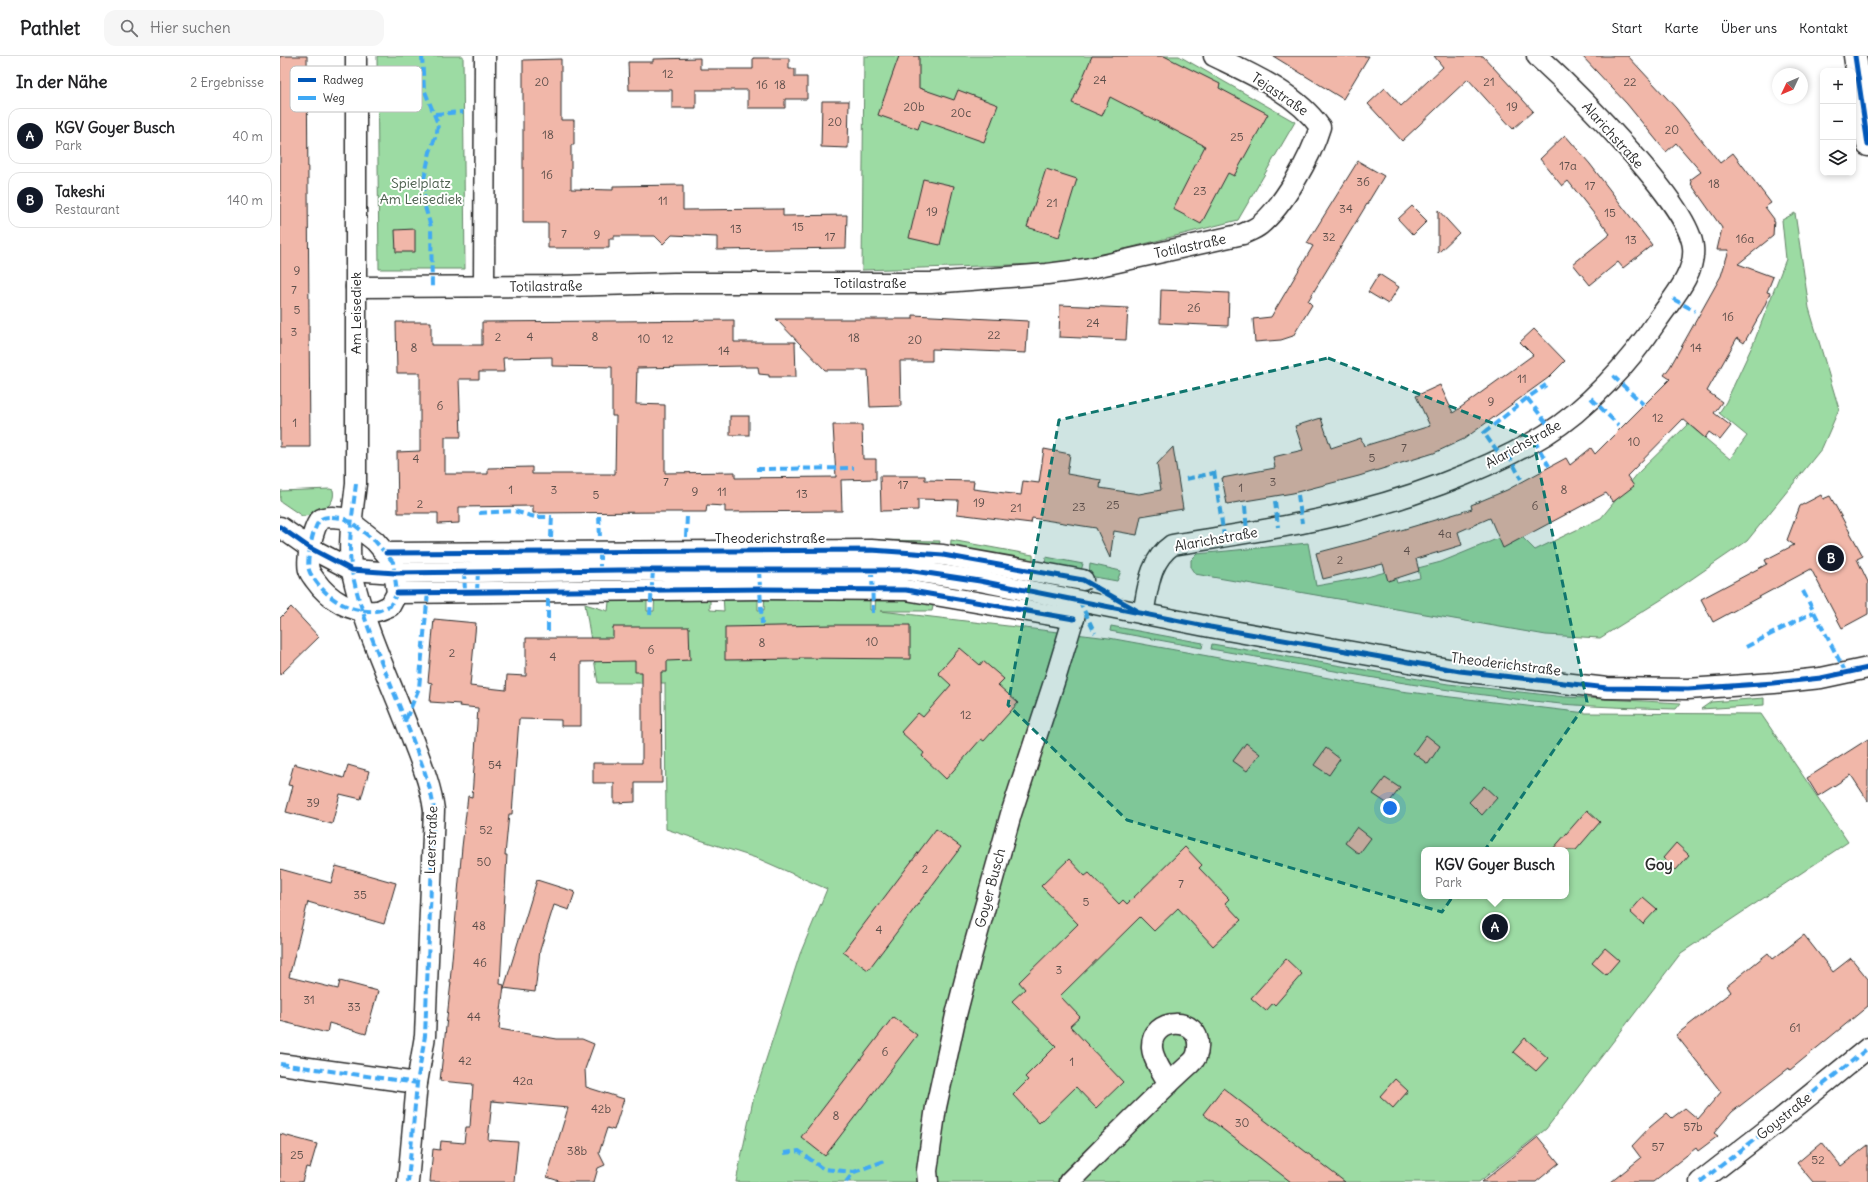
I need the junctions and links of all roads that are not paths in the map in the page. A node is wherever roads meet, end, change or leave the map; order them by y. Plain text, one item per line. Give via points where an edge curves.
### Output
1 (485, 56) edge
2 (1214, 56) edge
3 (1537, 56) edge
4 (1855, 56) edge
5 (356, 112) edge
6 (1320, 127) joint
7 (1868, 145) edge
8 (484, 286) junction
9 (356, 287) junction
10 (352, 523) junction
11 (280, 527) edge
12 (310, 548) junction
13 (386, 553) junction
14 (600, 561) junction
15 (352, 570) junction
16 (395, 573) junction
17 (1083, 580) dead end
18 (397, 593) junction
19 (364, 610) junction
20 (1077, 610) junction
21 (1143, 614) junction
22 (1868, 668) edge
23 (1868, 1048) edge
24 (280, 1064) edge
25 (417, 1083) junction
26 (1169, 1084) dead end
27 (408, 1182) edge
28 (928, 1182) edge
29 (1069, 1182) edge
30 (1700, 1182) edge

1 - 8 street
2 - 6 street, Tejastraße via 1280,92 1310,113
3 - 21 street, Alarichstraße via 1610,129 1670,201 1686,225 1693,245 1693,261 1683,283 1644,341 1604,386 1569,418 1546,434 1478,469 1396,499 1331,517 1172,545 1163,551 1156,562
4 - 7 main road
5 - 9 street, Am Leisediek
6 - 8 street, Totilastraße via 1315,142 1294,180 1274,211 1259,226 1243,234 1086,269 930,283
8 - 9 street, Totilastraße
9 - 10 street, Am Leisediek via 356,484
10 - 12 street via 343,518 322,518 318,521
10 - 13 street
10 - 15 street, Am Leisediek
11 - 12 street
12 - 15 street
12 - 19 street via 308,569 321,589 333,600
13 - 14 street, Theoderichstraße
13 - 16 street via 393,562
14 - 16 street, Theoderichstraße via 478,571
14 - 17 street, Theoderichstraße via 878,550 943,555
14 - 20 street, Theoderichstraße via 907,570 980,581
15 - 16 street, Theoderichstraße
15 - 19 street, Laerstraße
16 - 18 street
18 - 19 street via 390,606 377,611
18 - 20 street, Theoderichstraße via 906,590
19 - 25 street, Laerstraße via 431,790 434,810 425,1036
20 - 21 street, Theoderichstraße
20 - 28 street, Goyer Busch via 1011,814 969,964 936,1108 927,1171
21 - 22 street, Theoderichstraße via 1460,671 1607,688 1688,689 1737,686 1821,678
23 - 30 street, Goystraße
24 - 25 street
25 - 27 street, Laerstraße
26 - 29 street

